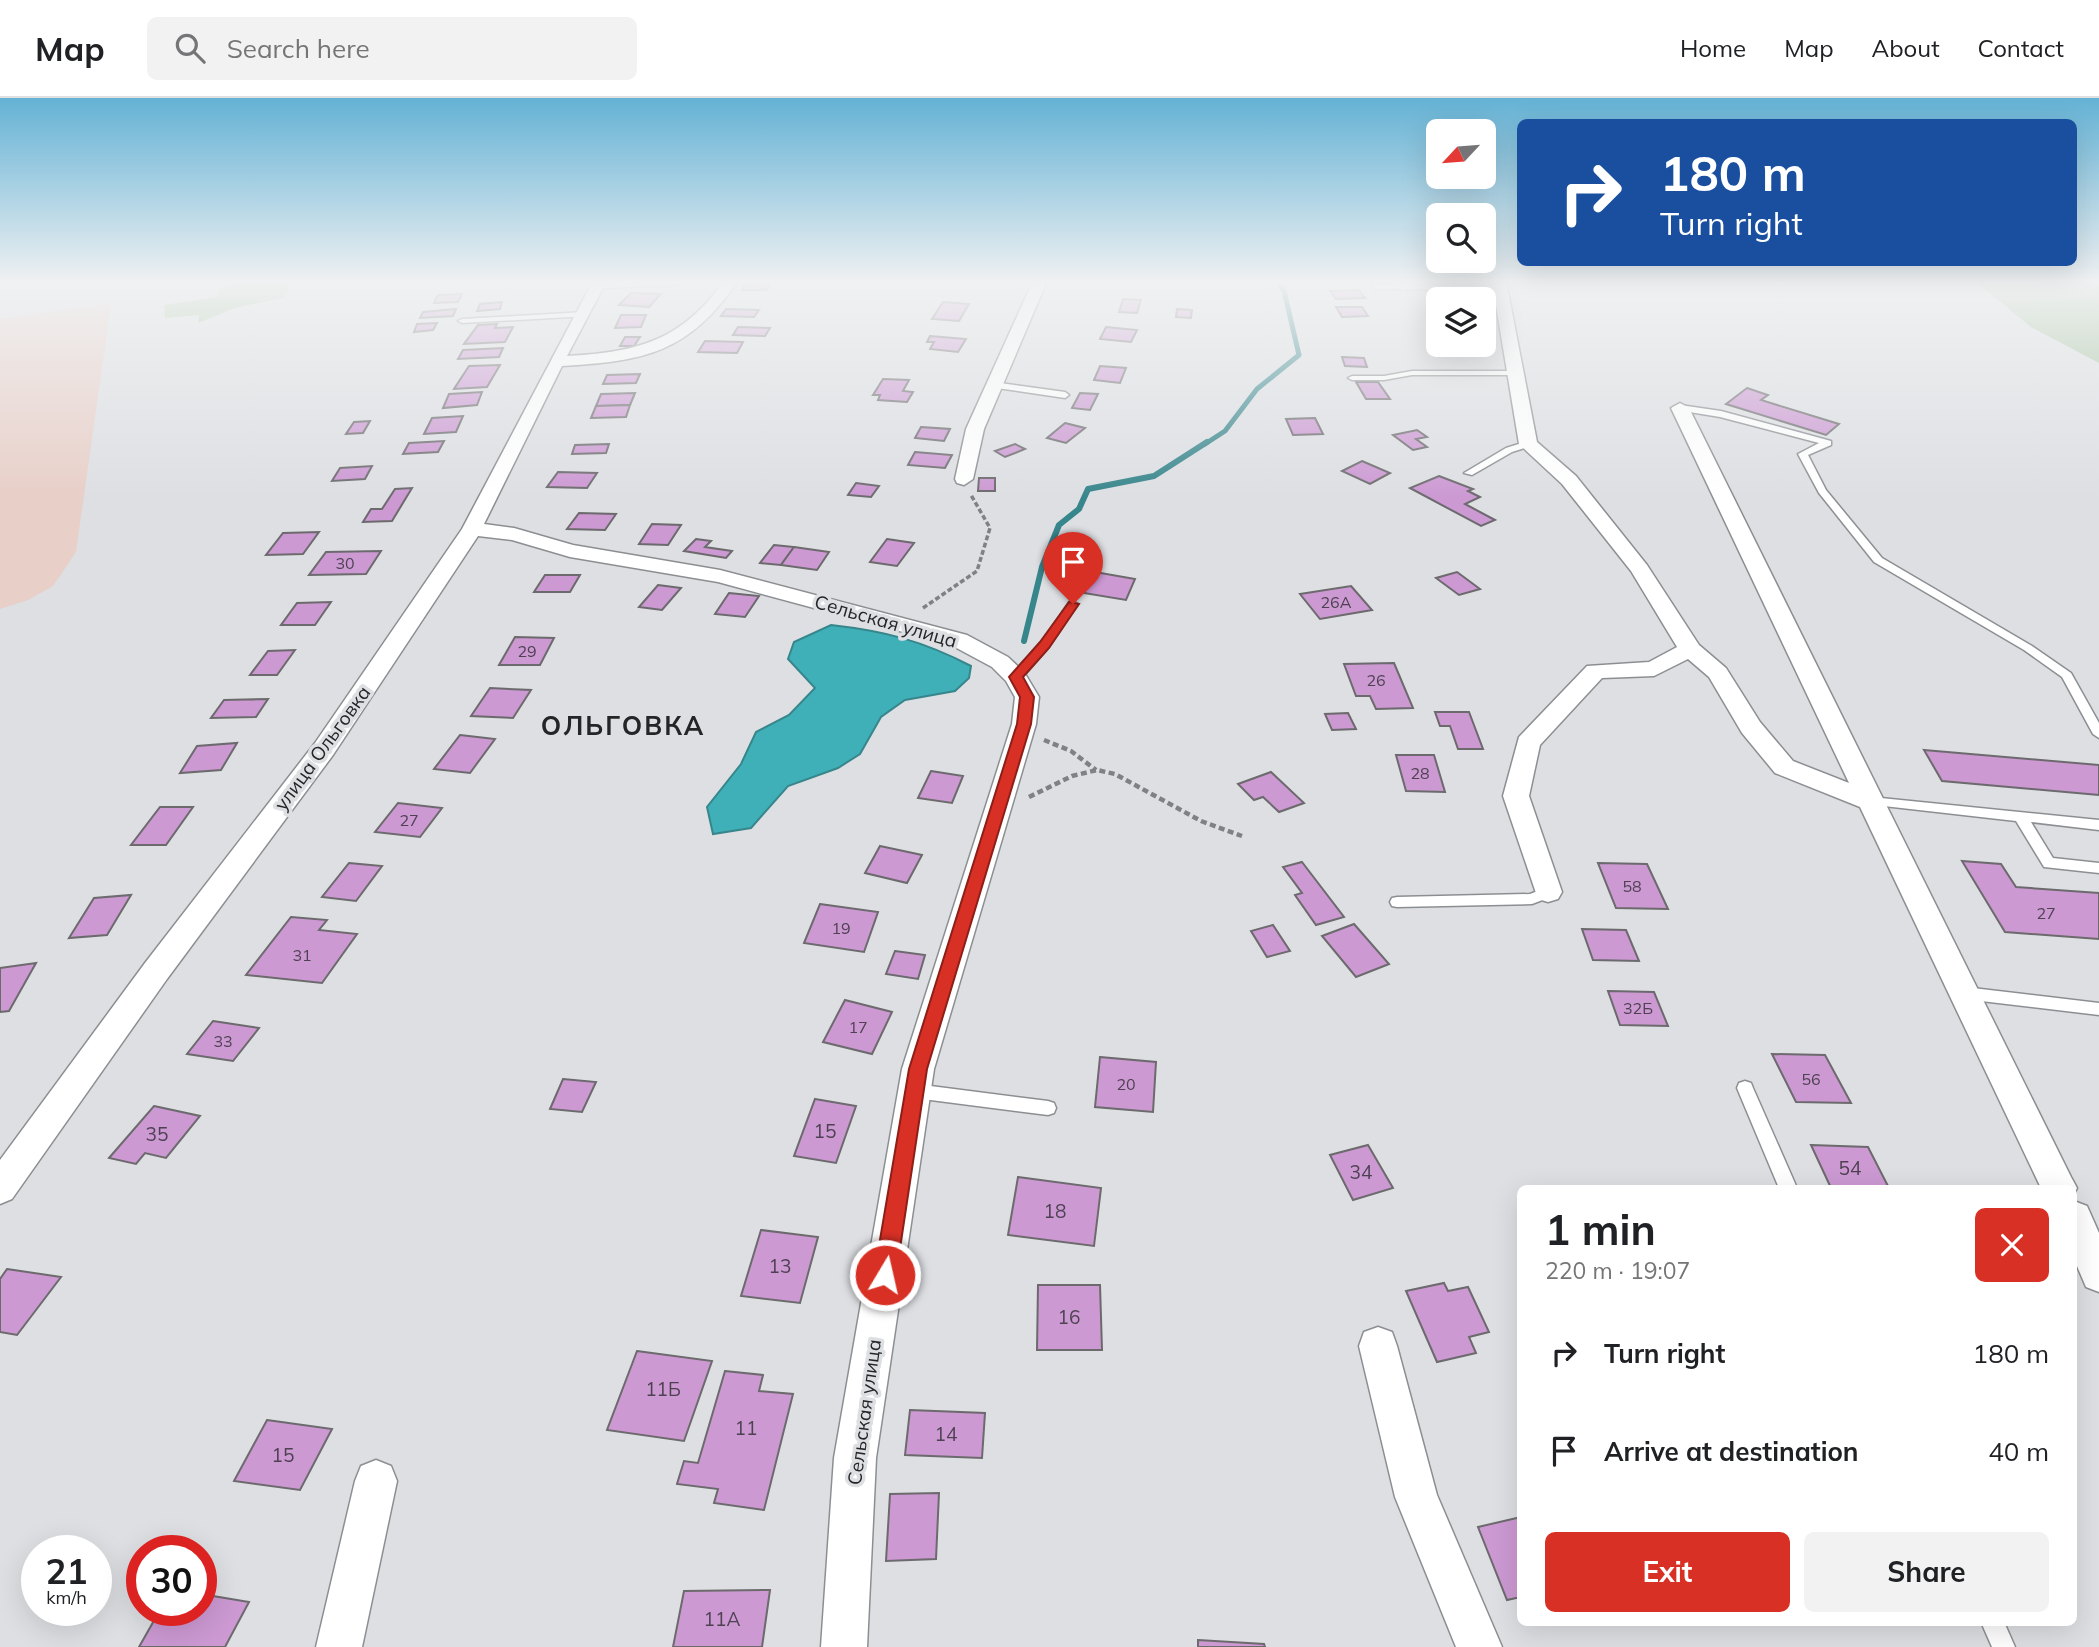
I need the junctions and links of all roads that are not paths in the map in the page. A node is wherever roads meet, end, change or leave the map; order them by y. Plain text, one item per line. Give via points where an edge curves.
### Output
1 (561, 353) edge
2 (643, 353) edge
3 (1007, 353) edge
4 (1512, 353) edge
5 (556, 361) junction
6 (1516, 373) junction
7 (1352, 377) dead end
8 (993, 385) junction
9 (1065, 395) dead end
10 (1680, 408) joint
11 (1528, 444) junction
12 (1469, 473) dead end
13 (964, 479) road end
14 (472, 529) junction
15 (1073, 604) dead end
16 (1690, 649) junction
17 (1016, 677) junction
18 (2099, 734) edge
19 (1871, 801) junction
20 (2021, 818) junction
21 (2099, 825) edge
22 (2099, 868) edge
23 (1548, 891) joint
24 (1398, 902) dead end
25 (1964, 993) junction
26 (2099, 1009) edge
27 (1745, 1088) dead end
28 (915, 1091) junction
29 (1048, 1108) dead end
30 (1787, 1185) edge
31 (2058, 1185) edge
32 (0, 1188) edge
33 (2077, 1225) edge
34 (2099, 1274) edge
35 (1377, 1346) dead end
36 (376, 1481) dead end
37 (1994, 1626) edge
38 (340, 1647) edge
39 (844, 1647) edge
40 (1479, 1647) edge
41 (2004, 1647) edge

1 - 5 street, улица Ольговка
2 - 5 street
3 - 8 street
4 - 6 street
5 - 14 street, улица Ольговка
6 - 7 lane
6 - 11 street
8 - 9 lane
8 - 13 street via 975,429
10 - 18 lane via 1721,414 1828,443 1803,454 1822,491 1878,560 2067,674
10 - 19 street
11 - 12 lane
11 - 16 street via 1569,480 1640,569
14 - 17 street, Сельская улица via 720,576 838,606 960,640 1000,662
14 - 32 street, улица Ольговка via 324,749
15 - 17 lane
16 - 19 street via 1718,673 1751,727 1784,768
16 - 23 street via 1654,670 1595,671 1528,743 1516,796
17 - 28 street, Сельская улица via 1027,697 1024,724
19 - 20 lane
19 - 25 street
20 - 21 lane
20 - 22 lane via 2049,863
23 - 24 lane via 1532,900
25 - 26 lane
25 - 31 street
27 - 30 lane
28 - 29 lane
28 - 39 street, Сельская улица via 855,1458
33 - 34 street
35 - 40 street via 1416,1497
36 - 38 street
37 - 41 lane

